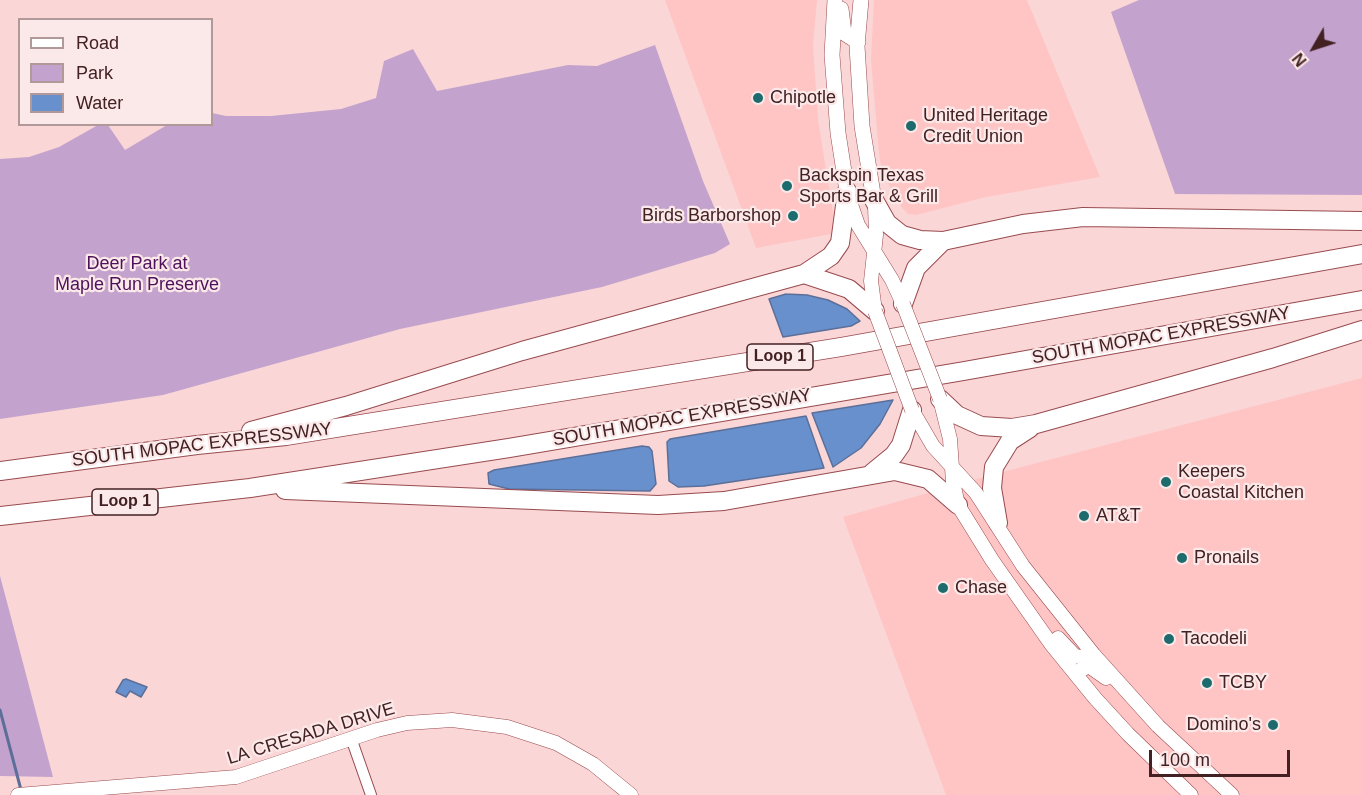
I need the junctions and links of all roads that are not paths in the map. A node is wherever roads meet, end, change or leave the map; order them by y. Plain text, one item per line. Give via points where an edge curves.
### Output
1 (835, 0) edge
2 (842, 0) edge
3 (861, 0) edge
4 (832, 38) junction
5 (858, 42) junction
6 (867, 157) junction
7 (847, 191) junction
8 (874, 200) junction
9 (1362, 221) edge
10 (943, 241) junction
11 (875, 252) junction
12 (1362, 254) edge
13 (804, 274) junction
14 (1362, 300) edge
15 (903, 304) junction
16 (875, 311) junction
17 (1362, 330) edge
18 (940, 399) junction
19 (912, 410) junction
20 (1036, 424) junction
21 (197, 445) junction
22 (952, 467) junction
23 (0, 471) edge
24 (871, 474) junction
25 (250, 488) junction
26 (958, 505) junction
27 (0, 516) edge
28 (998, 523) junction
29 (1023, 604) junction
30 (1094, 655) junction
31 (1075, 673) junction
32 (1158, 726) junction
33 (351, 738) junction
34 (108, 792) edge
35 (18, 795) edge
36 (371, 795) edge
37 (631, 795) edge
38 (1191, 795) edge
39 (1232, 795) edge

1 - 4 main road
2 - 5 main road via 844,33
3 - 5 main road
4 - 6 main road via 852,62 857,128
4 - 7 main road via 838,133
5 - 6 main road
6 - 8 main road
7 - 11 main road via 858,225
7 - 13 highway via 840,243 831,256
8 - 10 highway via 887,223 902,235
8 - 11 main road
9 - 10 highway via 1083,217 1023,224
10 - 15 highway via 916,268
11 - 15 main road
11 - 16 main road via 871,281
12 - 21 highway, SOUTH MOPAC EXPRESSWAY / Loop 1 via 841,347 286,436
13 - 16 highway via 849,289
13 - 21 highway
14 - 25 highway, SOUTH MOPAC EXPRESSWAY / Loop 1 via 964,371
15 - 18 main road, bridge
16 - 19 main road, bridge
17 - 20 highway
18 - 20 highway via 957,415 981,426 1011,428
18 - 22 main road
19 - 22 main road via 927,437
19 - 24 highway via 901,445
20 - 28 highway via 1010,441 995,465 992,488
21 - 23 highway, SOUTH MOPAC EXPRESSWAY / Loop 1
22 - 26 main road
22 - 28 main road
24 - 25 highway via 755,496 658,505
24 - 26 highway via 896,471 923,477
25 - 27 highway, SOUTH MOPAC EXPRESSWAY / Loop 1
26 - 29 main road
28 - 30 main road via 1023,566
29 - 30 main road via 1042,618 1075,656
29 - 31 main road
30 - 32 main road
31 - 32 main road via 1086,666 1097,670 1137,713
31 - 38 main road via 1128,734
32 - 39 main road
33 - 34 main road, LA CRESADA DRIVE via 236,777
33 - 36 street
33 - 37 main road, LA CRESADA DRIVE via 430,721 507,727 577,754
34 - 35 main road, LA CRESADA DRIVE

